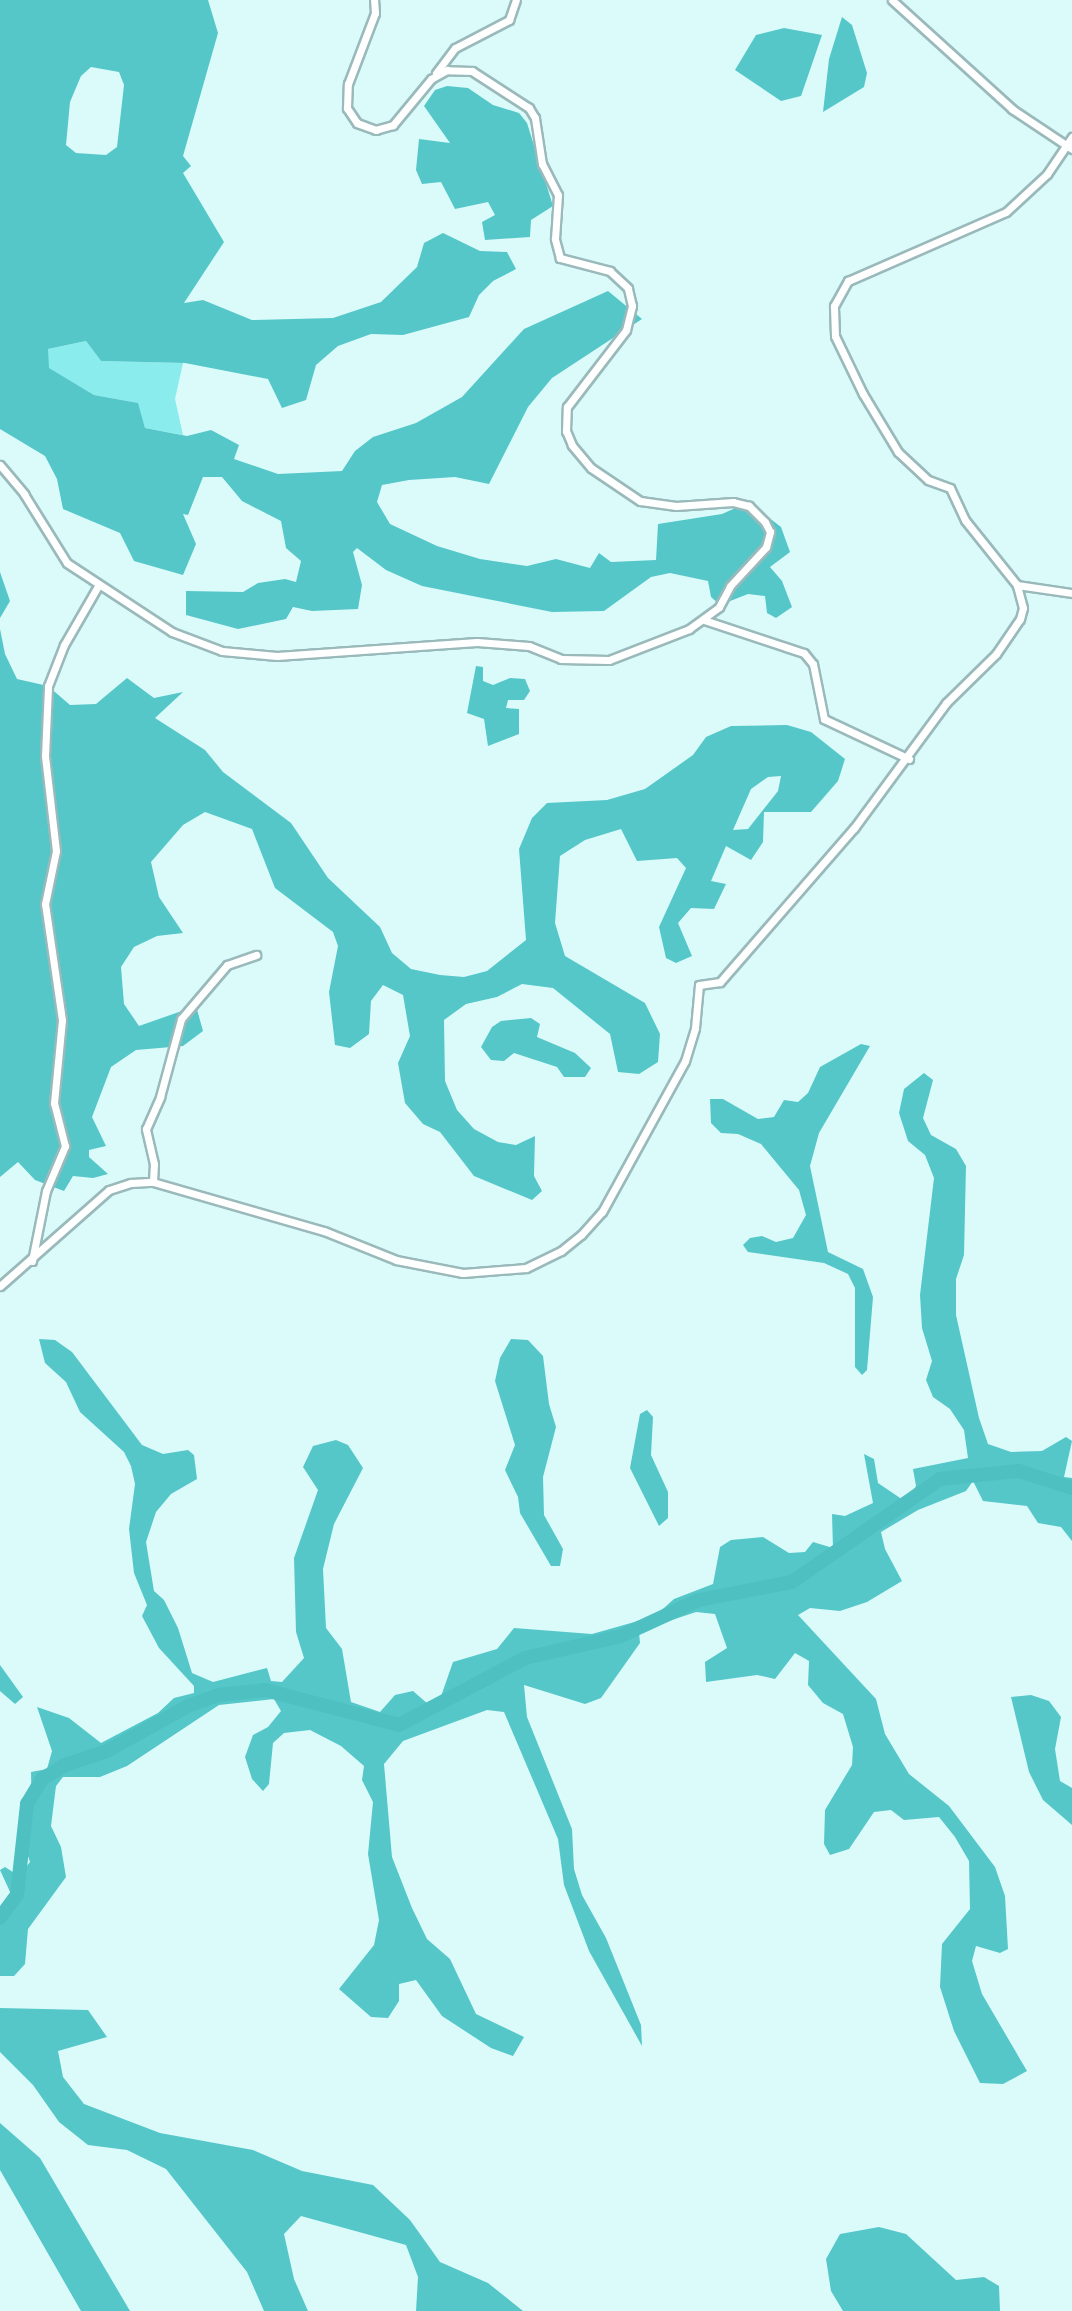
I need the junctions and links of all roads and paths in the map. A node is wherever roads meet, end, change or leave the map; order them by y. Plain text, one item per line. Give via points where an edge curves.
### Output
1 (374, 0) edge
2 (516, 0) edge
3 (892, 0) edge
4 (431, 79) junction
5 (1072, 137) edge
6 (1070, 148) edge
7 (0, 465) edge
8 (1017, 585) junction
9 (99, 586) junction
10 (1072, 593) edge
11 (719, 607) junction
12 (704, 620) junction
13 (724, 625) junction
14 (909, 759) junction
15 (256, 955) dead end
16 (153, 1182) junction
17 (32, 1262) junction
18 (0, 1286) edge

1 - 4 street via 375,13 348,83 347,108 357,124 376,130 393,125
2 - 4 street via 509,20 456,48
3 - 6 street via 1012,108
4 - 11 street via 447,69 472,71 529,108 539,127 543,167 558,195 555,251 566,262 610,271 628,288 632,306 626,330 567,408 566,431 572,445 591,468 640,501 676,506 733,502 749,506 765,522 769,532 766,547 730,586
5 - 6 street
6 - 8 street via 1006,212 848,281 834,306 834,329 842,353 898,452 928,480 946,483 972,530
7 - 9 street via 29,502 61,558
8 - 10 street
8 - 14 street via 1023,608 1013,631 946,703
9 - 12 street via 172,632 222,651 251,655 477,642 529,646 561,659 609,660 644,650
9 - 17 street via 64,645 48,686 45,756 56,851 45,904 62,1020 54,1103 65,1146 46,1191
11 - 12 street
11 - 13 street
12 - 13 street
13 - 14 street via 804,653 813,664 824,719
14 - 16 street via 720,982 699,985 690,1046 646,1137 602,1212 546,1260 504,1273 443,1270 396,1260 324,1231
15 - 16 street via 227,965 181,1019 160,1097 146,1129
16 - 17 street via 109,1190
17 - 18 street

